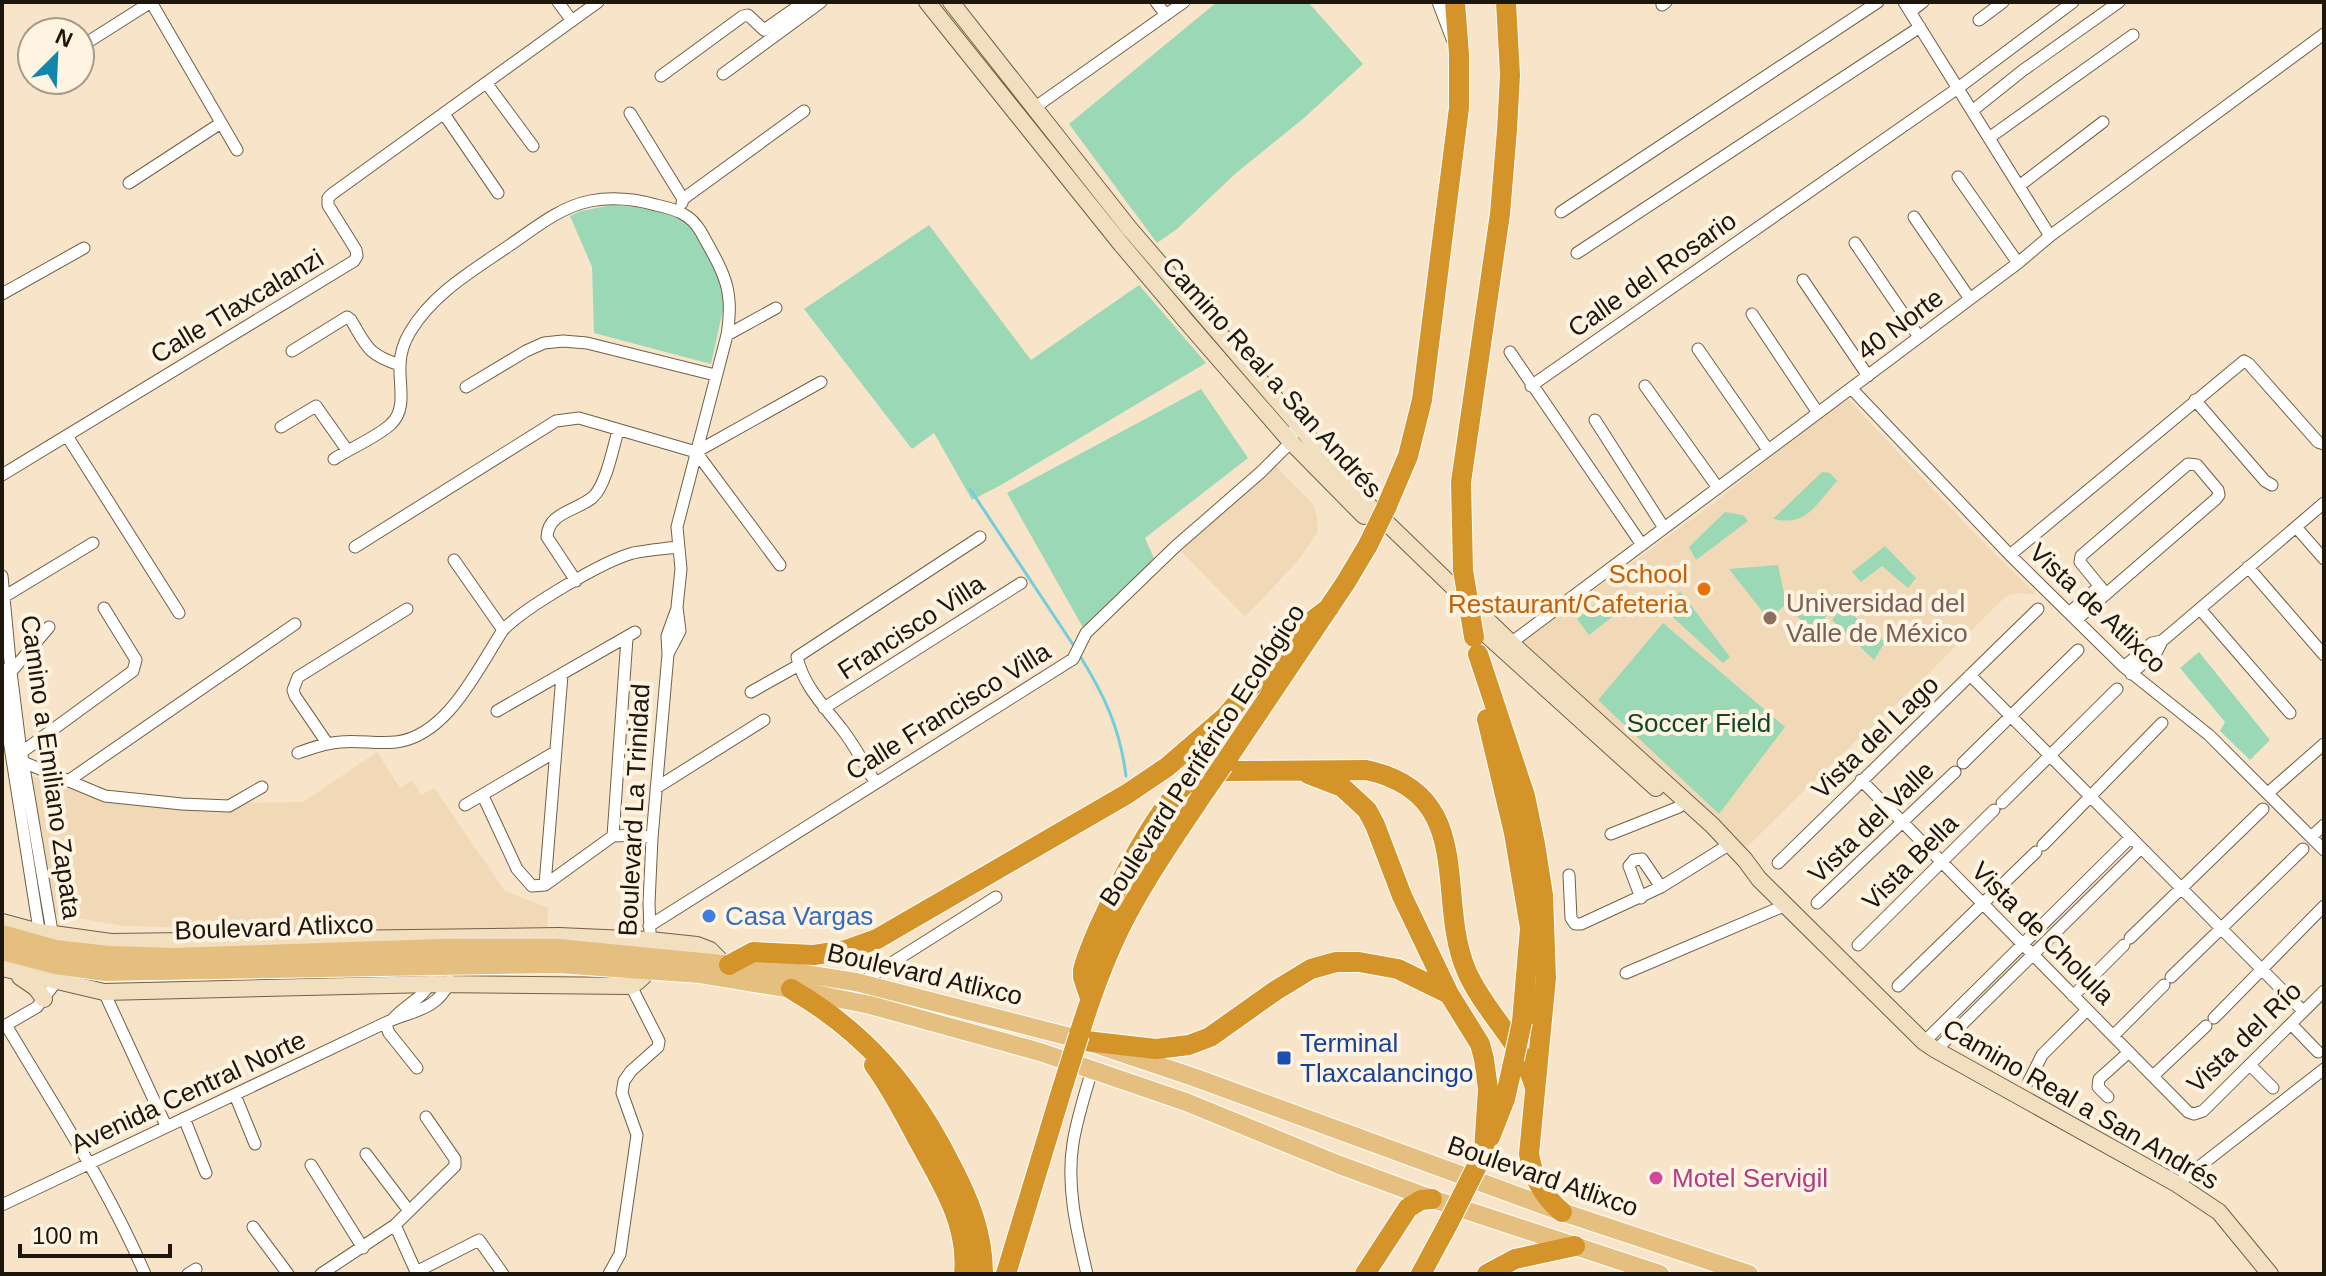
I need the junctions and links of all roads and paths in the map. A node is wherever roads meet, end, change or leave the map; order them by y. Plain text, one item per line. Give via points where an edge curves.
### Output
1 (558, 2) edge
2 (598, 2) edge
3 (804, 2) edge
4 (821, 2) edge
5 (951, 2) edge
6 (1156, 2) edge
7 (1184, 2) edge
8 (1438, 2) edge
9 (1455, 2) edge
10 (1506, 2) edge
11 (1878, 2) edge
12 (1923, 2) edge
13 (2003, 2) edge
14 (2073, 2) edge
15 (2119, 2) edge
16 (932, 4) edge
17 (1907, 7) edge
18 (1166, 15) junction
19 (1979, 20) dead end
20 (572, 21) junction
21 (1920, 27) junction
22 (2324, 34) edge
23 (2133, 35) dead end
24 (96, 37) edge
25 (1459, 54) junction
26 (723, 74) dead end
27 (661, 76) dead end
28 (487, 84) junction
29 (1958, 88) junction
30 (1034, 108) junction
31 (804, 111) dead end
32 (1972, 111) junction
33 (630, 113) dead end
34 (444, 114) junction
35 (2103, 122) dead end
36 (221, 123) junction
37 (1989, 138) junction
38 (533, 146) dead end
39 (237, 150) dead end
40 (1958, 177) dead end
41 (129, 183) dead end
42 (2019, 186) junction
43 (498, 193) dead end
44 (683, 199) junction
45 (680, 211) junction
46 (1561, 212) dead end
47 (1914, 217) dead end
48 (2050, 236) junction
49 (1855, 243) dead end
50 (84, 248) dead end
51 (1577, 253) dead end
52 (2018, 263) junction
53 (1803, 280) dead end
54 (2, 294) edge
55 (1970, 299) junction
56 (776, 308) dead end
57 (1191, 314) junction
58 (1752, 314) dead end
59 (727, 335) junction
60 (1919, 337) junction
61 (1698, 349) dead end
62 (292, 351) dead end
63 (1510, 352) dead end
64 (400, 365) junction
65 (715, 375) junction
66 (1868, 376) junction
67 (821, 382) dead end
68 (1531, 386) junction
69 (1645, 386) dead end
70 (466, 387) dead end
71 (1851, 388) junction
72 (2195, 400) junction
73 (1818, 413) junction
74 (1595, 420) dead end
75 (1296, 423) junction
76 (281, 427) dead end
77 (618, 431) junction
78 (67, 436) junction
79 (1291, 442) junction
80 (2324, 444) edge
81 (347, 450) junction
82 (1768, 450) junction
83 (696, 452) junction
84 (334, 459) dead end
85 (2, 475) edge
86 (2272, 485) dead end
87 (1718, 488) junction
88 (2324, 503) edge
89 (2296, 527) junction
90 (1664, 528) junction
91 (980, 537) dead end
92 (93, 543) dead end
93 (1642, 545) junction
94 (355, 547) dead end
95 (677, 547) junction
96 (2010, 555) junction
97 (2324, 559) edge
98 (454, 560) dead end
99 (780, 565) dead end
100 (2248, 567) junction
101 (2, 576) edge
102 (576, 581) junction
103 (1021, 583) dead end
104 (2103, 590) junction
105 (3, 598) edge
106 (104, 608) dead end
107 (1329, 608) junction
108 (407, 609) dead end
109 (2038, 609) dead end
110 (2200, 609) junction
111 (179, 613) dead end
112 (2072, 616) junction
113 (295, 624) dead end
114 (49, 627) dead end
115 (503, 630) junction
116 (1476, 646) junction
117 (1506, 646) junction
118 (2078, 650) dead end
119 (2324, 655) edge
120 (798, 661) junction
121 (6, 670) edge
122 (2128, 671) junction
123 (562, 675) junction
124 (1970, 675) junction
125 (2117, 689) dead end
126 (751, 692) dead end
127 (824, 708) junction
128 (497, 711) dead end
129 (2290, 713) dead end
130 (2011, 716) junction
131 (764, 720) dead end
132 (2162, 723) dead end
133 (327, 743) junction
134 (2324, 744) edge
135 (15, 747) edge
136 (555, 752) junction
137 (298, 753) dead end
138 (2050, 755) junction
139 (1302, 771) junction
140 (1861, 780) junction
141 (68, 781) junction
142 (875, 782) junction
143 (262, 787) dead end
144 (656, 788) junction
145 (2268, 793) junction
146 (483, 796) junction
147 (2091, 797) junction
148 (465, 805) dead end
149 (1679, 807) junction
150 (2263, 809) dead end
151 (1902, 822) junction
152 (2324, 825) edge
153 (1611, 834) dead end
154 (613, 836) junction
155 (2131, 837) junction
156 (2311, 837) junction
157 (652, 838) junction
158 (1726, 847) junction
159 (2141, 848) junction
160 (2303, 849) dead end
161 (2324, 850) edge
162 (1942, 862) junction
163 (1778, 863) dead end
164 (1569, 875) dead end
165 (545, 885) junction
166 (1661, 887) junction
167 (2181, 888) junction
168 (996, 897) dead end
169 (1641, 898) junction
170 (1817, 903) dead end
171 (1983, 904) junction
172 (1786, 905) junction
173 (2324, 906) edge
174 (2, 922) edge
175 (2221, 929) junction
176 (2, 934) edge
177 (2023, 944) junction
178 (1858, 945) dead end
179 (650, 948) junction
180 (2033, 955) junction
181 (446, 959) junction
182 (3, 963) edge
183 (48, 964) junction
184 (726, 964) junction
185 (2262, 970) junction
186 (1626, 973) dead end
187 (862, 983) junction
188 (631, 986) junction
189 (1898, 986) dead end
190 (787, 988) junction
191 (2324, 991) edge
192 (104, 992) junction
193 (1449, 994) junction
194 (2073, 996) junction
195 (1090, 998) junction
196 (2087, 1010) junction
197 (2303, 1011) junction
198 (389, 1021) junction
199 (2291, 1024) junction
200 (4, 1025) edge
201 (1085, 1031) junction
202 (2113, 1036) junction
203 (1930, 1046) junction
204 (2129, 1052) junction
205 (2318, 1052) dead end
206 (2250, 1065) junction
207 (417, 1068) dead end
208 (2324, 1069) edge
209 (1092, 1070) junction
210 (2153, 1076) junction
211 (1196, 1078) junction
212 (2029, 1081) dead end
213 (1535, 1088) junction
214 (2273, 1088) dead end
215 (235, 1095) junction
216 (2108, 1097) dead end
217 (1186, 1102) junction
218 (2194, 1114) joint
219 (426, 1117) dead end
220 (184, 1118) junction
221 (166, 1126) junction
222 (255, 1144) dead end
223 (366, 1154) dead end
224 (1481, 1158) junction
225 (88, 1164) junction
226 (311, 1165) dead end
227 (206, 1173) dead end
228 (2177, 1184) junction
229 (1432, 1199) junction
230 (2, 1205) edge
231 (409, 1211) junction
232 (1562, 1212) junction
233 (395, 1225) junction
234 (253, 1227) dead end
235 (1575, 1246) junction
236 (363, 1248) junction
237 (417, 1273) edge
238 (145, 1274) edge
239 (288, 1274) edge
240 (321, 1274) edge
241 (503, 1274) edge
242 (609, 1274) edge
243 (964, 1274) edge
244 (983, 1274) edge
245 (1006, 1274) edge
246 (1087, 1274) edge
247 (1365, 1274) edge
248 (1421, 1274) edge
249 (1487, 1274) edge
250 (1660, 1274) edge
251 (1749, 1274) edge
252 (2270, 1274) edge

1 - 20 street
2 - 20 street, Calle Tlaxcalanzi
3 - 27 street via 764,30 752,17 743,16
4 - 26 street
5 - 30 main road, Camino Real a San Andrés
6 - 18 street
7 - 18 street
8 - 25 street
9 - 25 highway, Boulevard Periférico Ecológico
10 - 116 highway, bridge via 1510,75 1500,214 1461,482 1463,570
11 - 46 street
12 - 17 street
13 - 19 street
14 - 29 street, Calle del Rosario
15 - 32 street
16 - 57 main road, Camino Real a San Andrés via 1121,244
17 - 21 street
18 - 30 street
20 - 28 street, Calle Tlaxcalanzi
21 - 29 street
21 - 51 street
22 - 48 street, 40 Norte
23 - 37 street
24 - 36 street via 151,2
25 - 107 highway, Boulevard Periférico Ecológico, bridge via 1459,108 1422,400 1408,456 1386,508
28 - 34 street, Calle Tlaxcalanzi
28 - 38 street
29 - 32 street
29 - 68 street, Calle del Rosario
30 - 57 main road, Camino Real a San Andrés
31 - 44 street
32 - 37 street
33 - 44 street
34 - 43 street
34 - 78 street, Calle Tlaxcalanzi via 328,198 356,250 354,261
35 - 42 street
36 - 39 street
36 - 41 street
37 - 42 street
40 - 52 street
42 - 48 street
44 - 45 street
45 - 59 street, Boulevard La Trinidad via 698,226 725,277 731,313
45 - 64 street via 615,199 590,201 548,219 456,281 424,312 409,333
47 - 55 street
48 - 52 street, 40 Norte
49 - 60 street
50 - 54 street
52 - 55 street, 40 Norte
53 - 66 street
55 - 60 street, 40 Norte
56 - 59 street
57 - 75 main road, Camino Real a San Andrés
57 - 79 main road, Camino Real a San Andrés
58 - 73 street
59 - 65 street, Boulevard La Trinidad
60 - 66 street, 40 Norte
61 - 82 street
62 - 64 street via 347,317 369,350
63 - 68 street
64 - 81 street via 400,412 390,425
65 - 70 street via 563,341 526,351
65 - 83 street, Boulevard La Trinidad
66 - 71 street, 40 Norte
67 - 83 street
68 - 93 street
69 - 87 street
71 - 73 street, 40 Norte
71 - 96 street, Vista de Atlixco
72 - 80 street via 2244,361
72 - 86 street
72 - 96 street
73 - 82 street, 40 Norte
74 - 90 street
75 - 79 street
75 - 117 main road, Camino Real a San Andrés via 1361,498
76 - 81 street via 316,406
77 - 83 street
77 - 94 street via 579,418 556,421
77 - 102 street via 593,497 557,517 547,530
78 - 85 street, Calle Tlaxcalanzi
78 - 111 street
79 - 117 main road, Camino Real a San Andrés
79 - 142 street, Calle Francisco Villa via 1086,633 1073,659
81 - 84 street
82 - 87 street, 40 Norte
83 - 95 street, Boulevard La Trinidad
83 - 99 street
87 - 90 street, 40 Norte
88 - 89 street
89 - 97 street
89 - 100 street
90 - 93 street, 40 Norte
91 - 120 street
92 - 105 street
93 - 117 street, 40 Norte
95 - 102 street via 620,558
95 - 144 street, Boulevard La Trinidad via 681,569 667,636
96 - 112 street, Vista de Atlixco
98 - 115 street
100 - 110 street
100 - 119 street
101 - 105 street, Camino a Emiliano Zapata
102 - 115 street
103 - 127 street, Francisco Villa
104 - 104 street via 2216,499 2218,490 2197,465 2188,464 2081,556 2080,562
104 - 112 street
105 - 121 street, Camino a Emiliano Zapata
106 - 135 street via 136,660 133,671
107 - 184 highway via 1296,633 1207,734 1127,794 877,939 814,955 753,952
107 - 195 highway, Boulevard Periférico Ecológico, bridge via 1162,855 1125,918
108 - 133 street via 298,677 295,696
109 - 124 street, Vista del Lago
110 - 122 street
110 - 129 street
112 - 122 street, Vista de Atlixco
113 - 141 street
114 - 121 street
115 - 133 street via 443,720 412,740
116 - 213 highway via 1525,796 1543,895 1546,978
116 - 224 highway, bridge via 1530,928 1522,1022 1505,1099
117 - 149 main road, Camino Real a San Andrés via 1630,767
117 - 158 main road, Camino Real a San Andrés via 1689,804
118 - 130 street, Vista del Valle
120 - 126 street
120 - 127 street
121 - 135 street, Camino a Emiliano Zapata
122 - 145 street, Vista de Atlixco via 2209,735
123 - 128 street
123 - 136 street
123 - 154 street via 631,635
124 - 130 street
124 - 140 street, Vista del Lago
125 - 138 street, Vista Bella
127 - 142 street
130 - 138 street
130 - 151 street, Vista del Valle
131 - 144 street
132 - 147 street
133 - 137 street
134 - 145 street
135 - 141 street
135 - 183 street, Camino a Emiliano Zapata
135 - 183 street, Camino a Emiliano Zapata
136 - 146 street
136 - 165 street
138 - 147 street
138 - 162 street, Vista Bella
139 - 193 highway via 1342,787 1367,810
139 - 195 highway via 1228,771 1192,780 1177,793 1141,844 1089,950 1083,977
139 - 213 highway via 1378,772 1415,793 1435,816 1445,840 1465,969 1525,1061
140 - 151 street, Vista de Cholula
140 - 163 street, Vista del Lago
141 - 143 street via 105,796 229,806
142 - 179 street, Calle Francisco Villa
144 - 157 street, Boulevard La Trinidad
145 - 156 street, Vista de Atlixco
146 - 148 street
146 - 165 street via 517,869 532,886
147 - 155 street
147 - 171 street
149 - 153 street
149 - 158 main road, Camino Real a San Andrés
150 - 167 street
151 - 162 street, Vista de Cholula
151 - 170 street, Vista del Valle
152 - 156 street
154 - 157 street
154 - 165 street
155 - 159 street
155 - 177 street
156 - 161 street, Vista de Atlixco
157 - 179 street, Boulevard La Trinidad
158 - 166 street
158 - 172 main road, Camino Real a San Andrés via 1736,864
159 - 167 street
159 - 180 street
160 - 175 street
162 - 171 street, Vista de Cholula
162 - 178 street, Vista Bella
164 - 169 street via 1575,924
166 - 169 street
166 - 169 street via 1642,859 1634,860 1629,866
167 - 175 street
167 - 194 street
168 - 187 street
171 - 177 street, Vista de Cholula
171 - 189 street
172 - 186 street
172 - 203 main road, Camino Real a San Andrés
173 - 185 street
174 - 183 main road
175 - 185 street
175 - 202 street
176 - 183 main road
177 - 180 street, Vista de Cholula
177 - 203 street
179 - 181 main road via 557,964
179 - 181 main road via 559,936
179 - 184 main road, Boulevard Atlixco
179 - 188 main road via 640,980
179 - 190 main road, Boulevard Atlixco via 700,974
180 - 194 street, Vista de Cholula
180 - 203 street
181 - 183 main road via 105,972
181 - 183 main road via 111,942
181 - 188 main road
181 - 192 main road
181 - 198 street, Avenida Central Norte via 421,997
181 - 198 street, Avenida Central Norte via 441,996 429,1007
182 - 183 main road
182 - 183 main road via 29,981
183 - 192 main road
183 - 200 street via 37,1007
184 - 187 main road, Boulevard Atlixco
185 - 197 street
185 - 210 street
187 - 201 main road, Boulevard Atlixco
188 - 242 street via 659,1041 624,1081 622,1093 637,1135 620,1254
190 - 209 main road, Boulevard Atlixco via 945,1024
190 - 243 highway via 842,1031 877,1069 955,1213 964,1246
190 - 244 highway via 863,1040 926,1116 974,1215
191 - 197 street, Vista del Río
192 - 221 street
193 - 201 highway via 1398,969 1336,962 1311,969 1210,1037 1189,1045 1156,1049
193 - 224 highway via 1484,1059 1488,1089
194 - 196 street, Vista de Cholula
195 - 201 highway, Boulevard Periférico Ecológico
196 - 202 street, Vista de Cholula
196 - 212 street via 2042,1055
197 - 199 street, Vista del Río
198 - 207 street via 389,1033
198 - 215 street, Avenida Central Norte
199 - 205 street
199 - 206 street, Vista del Río
200 - 225 street
201 - 211 main road, Boulevard Atlixco
201 - 245 highway, Boulevard Periférico Ecológico, bridge
202 - 204 street, Vista de Cholula
203 - 228 main road, Camino Real a San Andrés
204 - 210 street, Vista de Cholula
204 - 216 street via 2099,1079 2098,1087
206 - 214 street
206 - 218 street, Vista del Río
208 - 228 street
209 - 217 main road, Boulevard Atlixco
209 - 246 street via 1072,1146 1071,1197
210 - 218 street, Vista de Cholula
211 - 217 main road
211 - 232 main road, Boulevard Atlixco
213 - 232 highway via 1531,1163 1540,1188
215 - 220 street, Avenida Central Norte
215 - 222 street
217 - 229 main road, Boulevard Atlixco
219 - 231 street via 456,1163
220 - 221 street, Avenida Central Norte
220 - 227 street
221 - 225 street, Avenida Central Norte
223 - 231 street
224 - 248 highway, bridge
225 - 230 street, Avenida Central Norte
225 - 238 street
226 - 236 street
228 - 252 main road, Camino Real a San Andrés via 2219,1212
229 - 235 main road, Boulevard Atlixco
229 - 247 highway via 1408,1208
231 - 233 street
232 - 251 main road, Boulevard Atlixco
233 - 236 street
233 - 237 street
234 - 239 street
235 - 249 highway via 1515,1259
235 - 250 main road, Boulevard Atlixco
236 - 240 street
237 - 241 street via 479,1240

